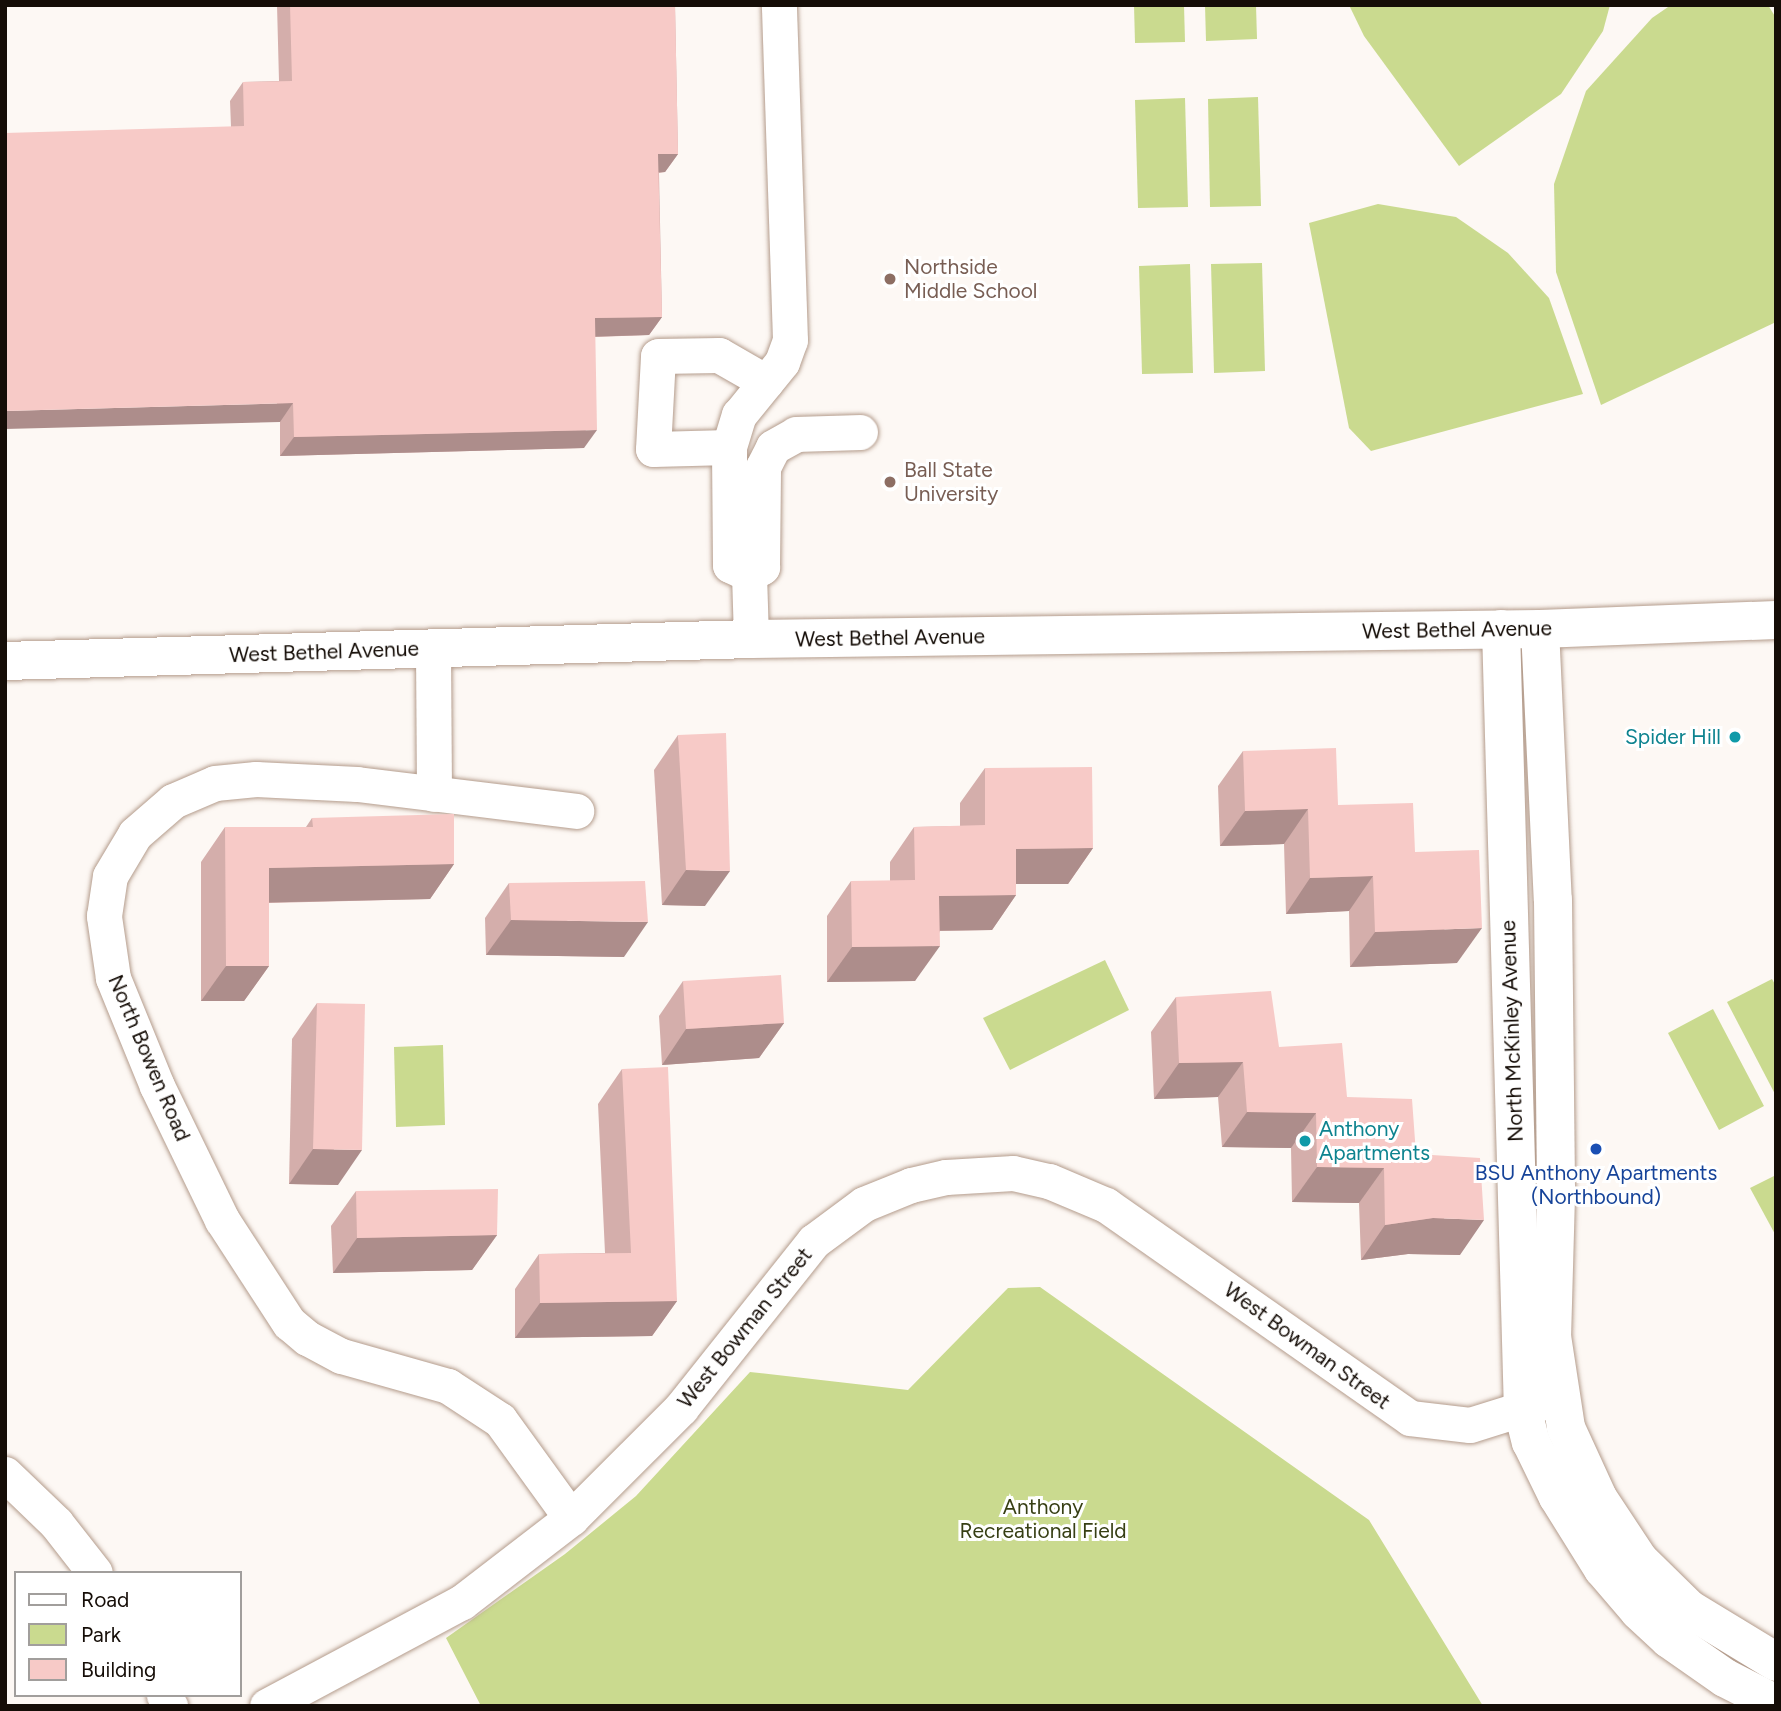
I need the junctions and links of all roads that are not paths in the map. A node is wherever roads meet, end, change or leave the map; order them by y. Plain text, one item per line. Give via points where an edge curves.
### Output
1 (779, 5) edge
2 (766, 382) junction
3 (860, 432) dead end
4 (729, 447) junction
5 (749, 574) junction
6 (1776, 620) edge
7 (1502, 629) junction
8 (1540, 629) junction
9 (751, 639) junction
10 (433, 649) junction
11 (5, 661) edge
12 (434, 794) junction
13 (576, 811) dead end
14 (1560, 1397) junction
15 (1522, 1411) junction
16 (5, 1474) edge
17 (571, 1518) junction
18 (93, 1571) edge
19 (1679, 1624) junction
20 (1776, 1662) edge
21 (1776, 1704) edge
22 (267, 1706) edge

1 - 2 street via 790,340 782,362
2 - 4 street via 739,415
2 - 4 street via 719,355 658,356 653,449
3 - 5 street via 796,434 774,447 763,467 762,567
4 - 5 street via 730,565
5 - 9 street
6 - 8 main road, West Bethel Avenue
7 - 8 main road, West Bethel Avenue
7 - 9 main road, West Bethel Avenue
7 - 15 main road, North McKinley Avenue
8 - 14 main road, North McKinley Avenue via 1553,900 1556,1196 1552,1336
9 - 10 main road, West Bethel Avenue
10 - 11 main road, West Bethel Avenue
10 - 12 street
12 - 13 street, North Bowen Road
12 - 17 street, North Bowen Road via 256,779 215,783 173,801 135,834 110,876 104,916 107,958 157,1086 216,1208 248,1265 289,1323 341,1356 448,1386 500,1420
14 - 15 street, West Bowman Street
14 - 19 main road, North McKinley Avenue via 1566,1428 1598,1498
15 - 17 street, West Bowman Street via 1470,1425 1410,1418 1106,1205 1049,1181 1013,1173 946,1177 864,1204 814,1241 681,1408
15 - 19 main road, North McKinley Avenue via 1531,1442 1558,1497 1603,1569
16 - 18 street via 56,1523
17 - 22 street, West Bowman Street via 462,1602
19 - 20 main road, North McKinley Avenue
19 - 21 main road, North McKinley Avenue via 1725,1678

